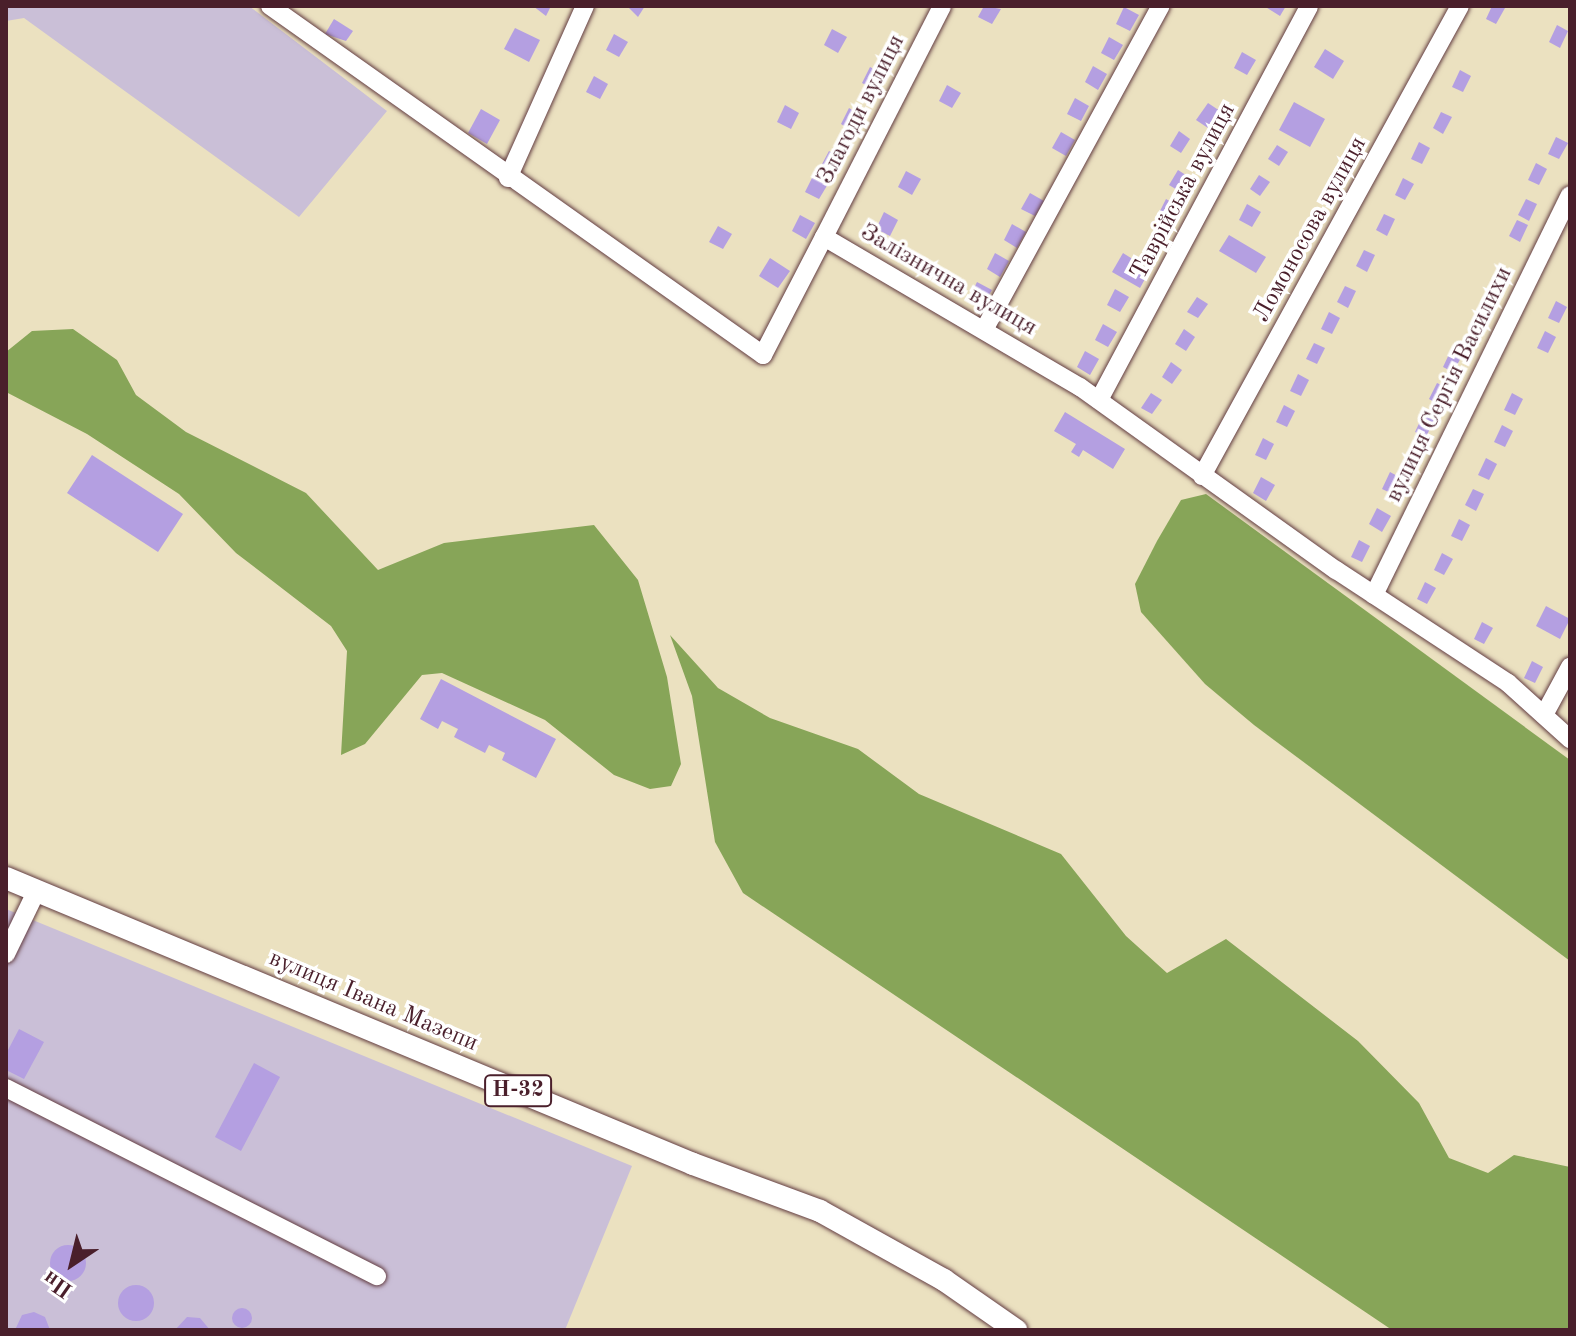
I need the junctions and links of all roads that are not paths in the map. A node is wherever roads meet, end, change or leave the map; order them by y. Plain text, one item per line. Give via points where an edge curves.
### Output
1 (270, 6) edge
2 (585, 6) edge
3 (942, 6) edge
4 (1161, 6) edge
5 (1309, 6) edge
6 (1460, 6) edge
7 (508, 178) junction
8 (1570, 195) edge
9 (824, 237) junction
10 (984, 330) junction
11 (1099, 400) junction
12 (1202, 476) junction
13 (1374, 595) junction
14 (1570, 667) edge
15 (1544, 715) junction
16 (1570, 739) edge
17 (6, 878) edge
18 (37, 890) junction
19 (6, 954) edge
20 (6, 1088) edge
21 (377, 1276) dead end
22 (1016, 1330) edge

1 - 7 street, Залізнична вулиця
2 - 7 street
3 - 9 street, Злагоди вулиця
4 - 10 street
5 - 11 street, Таврійська вулиця
6 - 12 street, Ломоносова вулиця
7 - 9 street, Залізнична вулиця via 763,355
8 - 13 street, вулиця Сергія Василихи
9 - 10 street, Залізнична вулиця
10 - 11 street, Залізнична вулиця
11 - 12 street, Залізнична вулиця
12 - 13 street, Залізнична вулиця
13 - 15 street, Залізнична вулиця via 1508,683
14 - 15 street
15 - 16 street, Залізнична вулиця
17 - 18 main road, вулиця Івана Мазепи / Н-32
18 - 19 street
18 - 22 main road, вулиця Івана Мазепи / Н-32 via 693,1164 820,1211 944,1280
20 - 21 street

